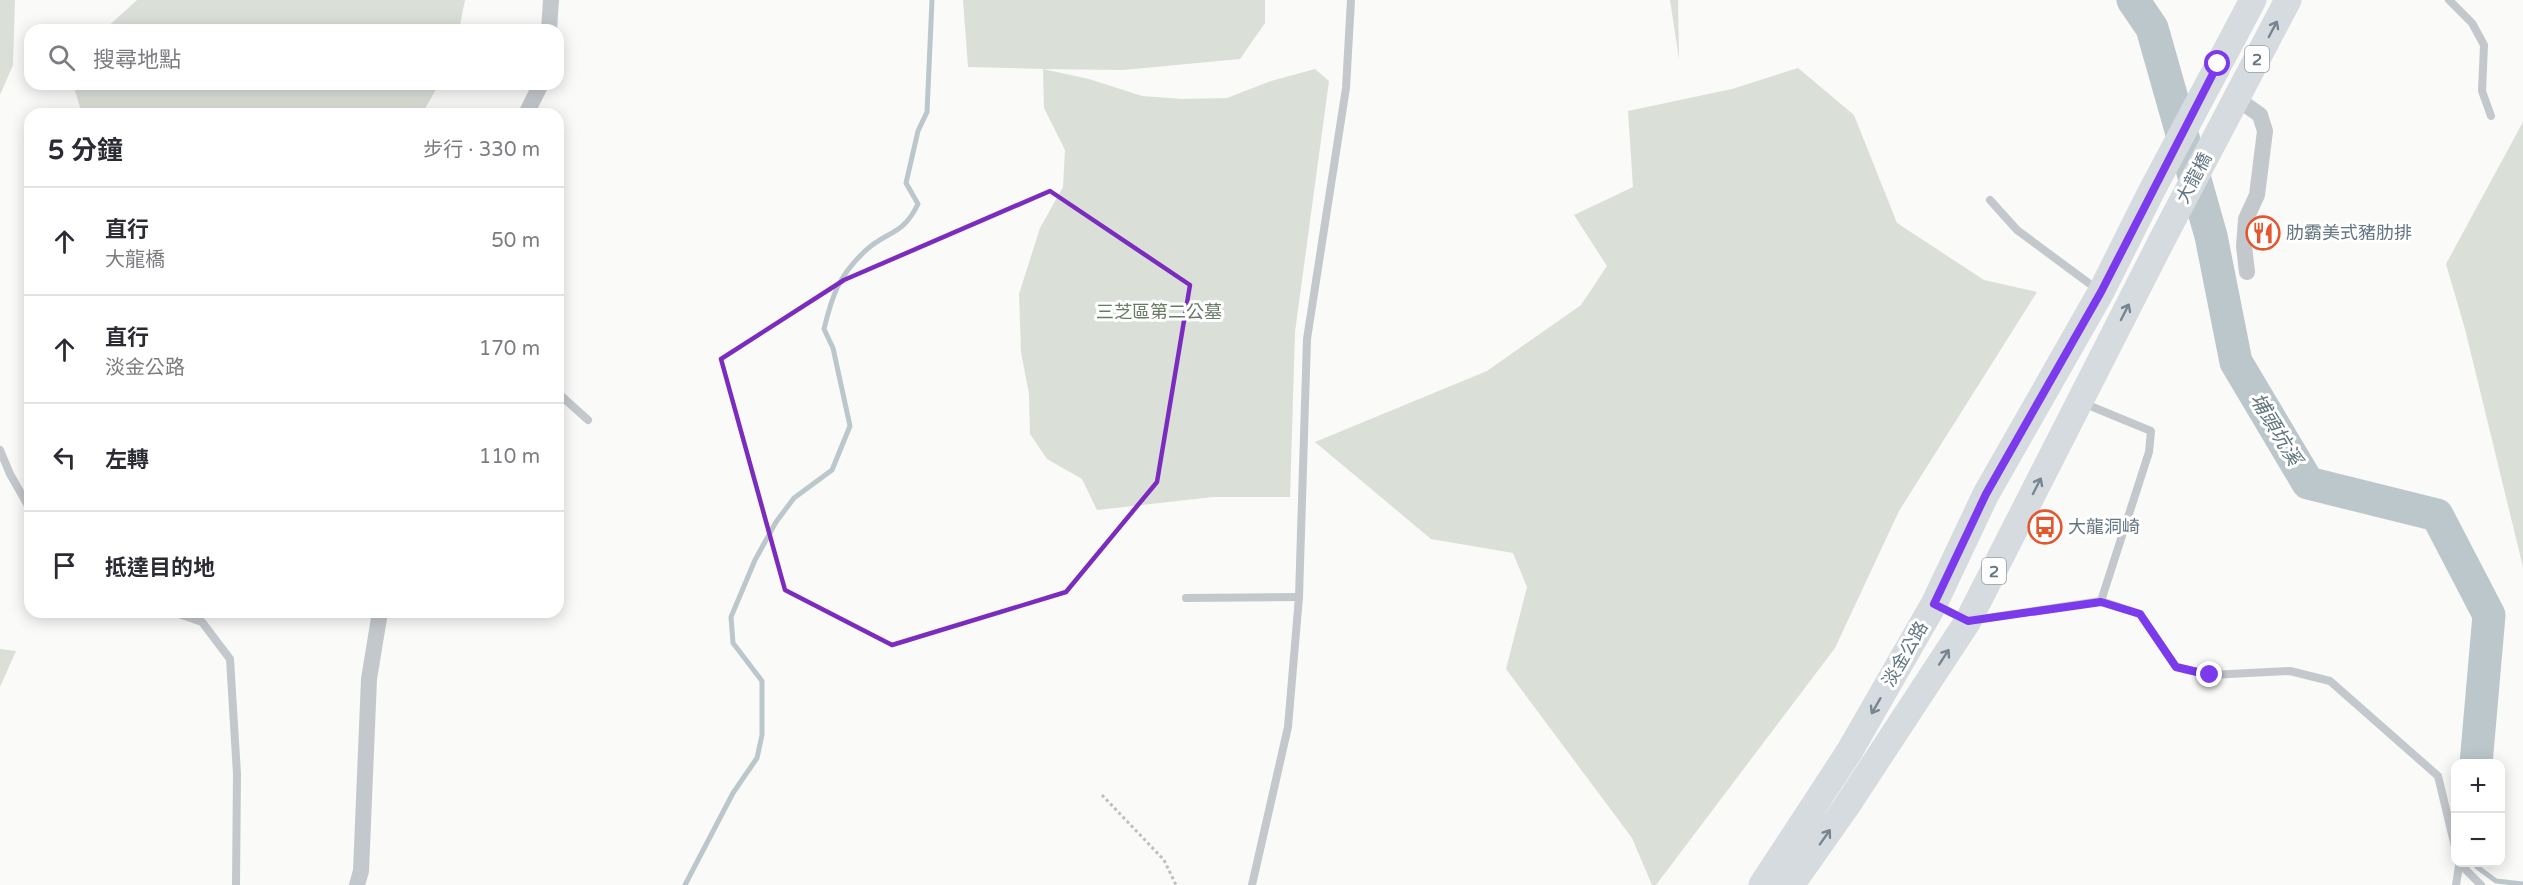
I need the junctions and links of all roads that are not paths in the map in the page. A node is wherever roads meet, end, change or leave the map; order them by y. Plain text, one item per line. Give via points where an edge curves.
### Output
1 (551, 0) edge
2 (1351, 0) edge
3 (2253, 0) edge
4 (2288, 0) edge
5 (2449, 0) edge
6 (549, 24) edge
7 (538, 90) edge
8 (529, 108) edge
9 (2231, 108) junction
10 (2491, 116) dead end
11 (2151, 192) joint
12 (1990, 200) dead end
13 (2163, 238) joint
14 (2247, 272) dead end
15 (2101, 292) junction
16 (564, 398) edge
17 (2080, 402) junction
18 (588, 420) dead end
19 (0, 450) edge
20 (24, 498) edge
21 (1299, 597) junction
22 (1186, 598) dead end
23 (2101, 602) junction
24 (1934, 604) junction
25 (190, 618) edge
26 (379, 618) edge
27 (1968, 621) junction
28 (2451, 830) edge
29 (2459, 867) edge
30 (2462, 867) edge
31 (236, 885) edge
32 (357, 885) edge
33 (1252, 885) edge
34 (1762, 885) edge
35 (1791, 885) edge
36 (2456, 885) edge
37 (2481, 885) edge

1 - 6 street
2 - 21 lane via 1346,88 1307,339
3 - 11 main road, 大龍橋 / 2
9 -> 4 main road, 2
5 - 10 lane via 2472,23 2484,45 2482,91
7 - 8 street
9 - 13 main road, 大龍橋 / 2
9 - 14 street via 2260,115 2265,130 2257,195 2246,219
11 - 15 main road, 淡金公路 / 2
12 - 15 lane via 2017,230
17 -> 13 main road, 淡金公路 / 2
15 - 24 main road, 淡金公路 / 2 via 1986,494
16 - 18 lane
17 - 23 lane via 2151,431 2149,452
27 -> 17 main road, 淡金公路 / 2
19 - 20 lane
21 - 22 lane
21 - 33 lane via 1288,727
23 - 27 lane
23 - 28 lane via 2140,614 2176,667 2210,675 2290,671 2330,681 2438,776
24 - 27 lane
24 -> 34 main road, 淡金公路 / 2 via 1849,752
25 - 31 lane via 202,622 230,659 237,774
26 - 32 street via 369,679 361,871
35 -> 27 main road, 淡金公路 / 2
29 - 36 lane
30 - 37 lane

